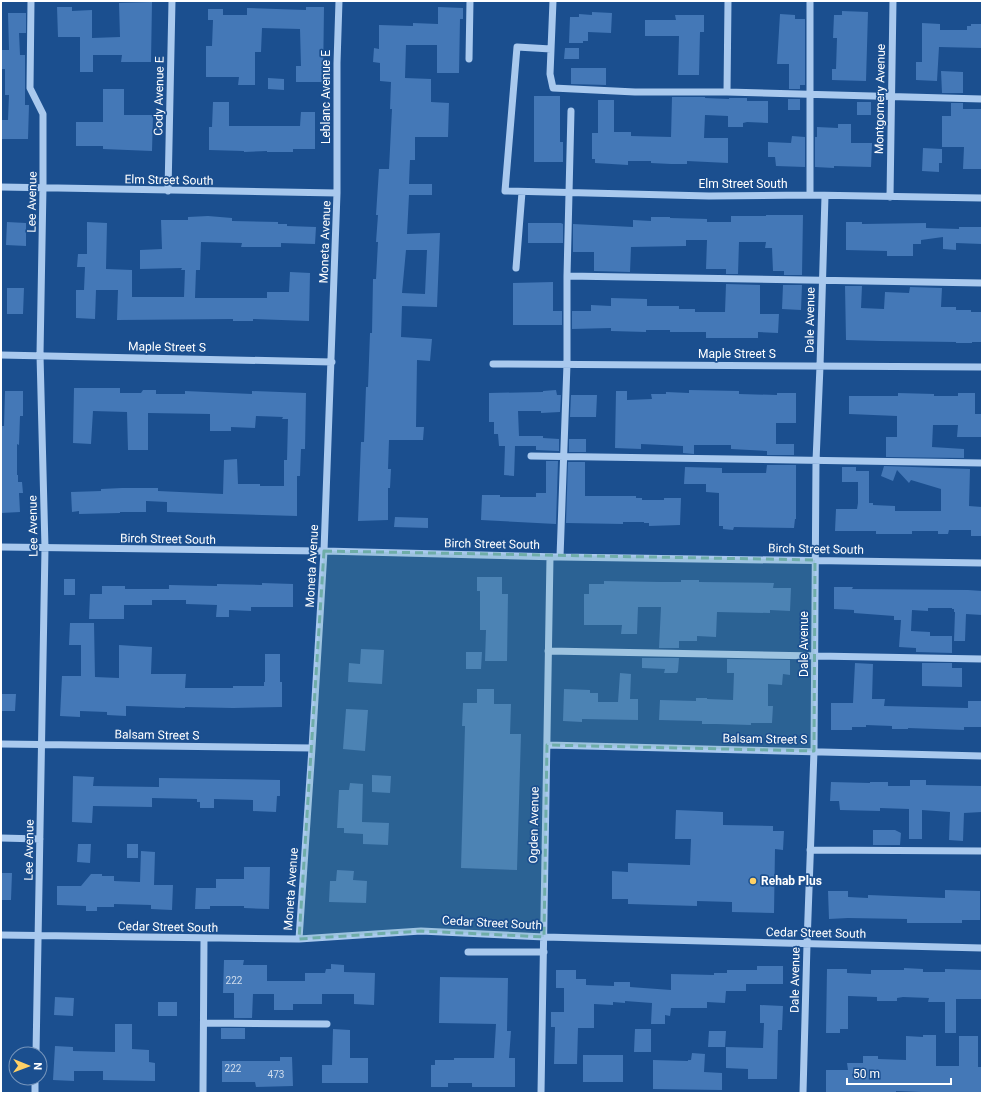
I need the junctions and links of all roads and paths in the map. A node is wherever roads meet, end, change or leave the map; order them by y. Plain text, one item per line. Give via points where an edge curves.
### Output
1 (31, 1) edge
2 (172, 1) edge
3 (339, 1) edge
4 (470, 1) edge
5 (553, 1) edge
6 (728, 1) edge
7 (810, 1) edge
8 (893, 1) edge
9 (551, 49) junction
10 (469, 59) dead end
11 (727, 92) junction
12 (810, 95) junction
13 (891, 97) junction
14 (982, 99) edge
15 (571, 111) dead end
16 (1, 187) edge
17 (43, 187) junction
18 (168, 191) junction
19 (522, 192) junction
20 (337, 193) junction
21 (568, 193) junction
22 (810, 195) junction
23 (825, 196) junction
24 (890, 197) junction
25 (982, 198) edge
26 (516, 268) dead end
27 (567, 276) junction
28 (822, 281) junction
29 (982, 283) edge
30 (1, 355) edge
31 (40, 355) junction
32 (332, 362) junction
33 (493, 364) dead end
34 (567, 364) junction
35 (820, 366) junction
36 (982, 366) edge
37 (532, 456) dead end
38 (564, 457) junction
39 (816, 461) junction
40 (982, 463) edge
41 (1, 547) edge
42 (46, 548) junction
43 (324, 551) junction
44 (550, 557) junction
45 (560, 557) junction
46 (815, 560) junction
47 (982, 563) edge
48 (548, 651) junction
49 (814, 656) junction
50 (982, 659) edge
51 (1, 744) edge
52 (41, 745) junction
53 (547, 745) junction
54 (312, 748) junction
55 (814, 751) junction
56 (982, 756) edge
57 (1, 838) edge
58 (40, 839) junction
59 (810, 850) junction
60 (982, 852) edge
61 (1, 936) edge
62 (39, 936) junction
63 (544, 937) junction
64 (204, 939) junction
65 (299, 939) junction
66 (807, 944) junction
67 (982, 948) edge
68 (468, 952) dead end
69 (544, 952) junction
70 (204, 1023) junction
71 (327, 1024) dead end
72 (36, 1046) edge
73 (203, 1093) edge
74 (541, 1093) edge
75 (803, 1093) edge

1 - 17 street, Lee Avenue via 30,88 43,114
2 - 18 street, Cody Avenue E
3 - 20 street, Leblanc Avenue E
4 - 10 street
5 - 9 street
6 - 11 street
7 - 12 street
8 - 13 street, Montgomery Avenue
9 - 11 street via 550,74 553,88 635,92
9 - 19 street, Elm Street South via 517,47 505,192
11 - 12 street
12 - 13 street
12 - 22 street
13 - 14 street
13 - 24 street, Montgomery Avenue
15 - 21 street
16 - 17 street, Elm Street South
17 - 18 street, Elm Street South
17 - 31 street, Lee Avenue
18 - 20 street, Elm Street South
19 - 21 street, Elm Street South
19 - 26 street
20 - 32 street, Moneta Avenue
21 - 22 street, Elm Street South
21 - 27 street
22 - 23 street, Elm Street South
23 - 24 street, Elm Street South
23 - 28 street, Dale Avenue
24 - 25 street, Elm Street South
27 - 28 street
27 - 34 street
28 - 29 street
28 - 35 street, Dale Avenue
30 - 31 street, Maple Street S
31 - 32 street, Maple Street S
31 - 42 street, Lee Avenue
32 - 43 street, Moneta Avenue
33 - 34 street, Maple Street S
34 - 35 street, Maple Street S
34 - 38 street
35 - 36 street, Maple Street S
35 - 39 street, Dale Avenue
37 - 38 street
38 - 39 street
38 - 45 street
39 - 40 street
39 - 46 street, Dale Avenue
41 - 42 street, Birch Street South
42 - 43 street, Birch Street South
42 - 52 street, Lee Avenue
43 - 44 street, Birch Street South
43 - 54 street, Moneta Avenue
44 - 45 street, Birch Street South
44 - 48 street, Ogden Avenue
45 - 46 street, Birch Street South
46 - 47 street, Birch Street South
46 - 49 street, Dale Avenue
48 - 49 street
48 - 53 street, Ogden Avenue
49 - 50 street
49 - 55 street, Dale Avenue
51 - 52 street, Balsam Street S
52 - 54 street, Balsam Street S
52 - 58 street, Lee Avenue
53 - 55 street, Balsam Street S
53 - 63 street, Ogden Avenue
54 - 65 street, Moneta Avenue
55 - 56 street, Balsam Street S
55 - 59 street, Dale Avenue
57 - 58 street
58 - 62 street, Lee Avenue
59 - 60 street
59 - 66 street, Dale Avenue
61 - 62 street, Cedar Street South
62 - 64 street, Cedar Street South
62 - 72 street, Lee Avenue
63 - 65 street, Cedar Street South via 420,931
63 - 66 street, Cedar Street South
63 - 69 street, Ogden Avenue
64 - 65 street, Cedar Street South
64 - 70 street
66 - 67 street, Cedar Street South
66 - 75 street, Dale Avenue
68 - 69 street
69 - 74 street, Ogden Avenue
70 - 71 street
70 - 73 street

